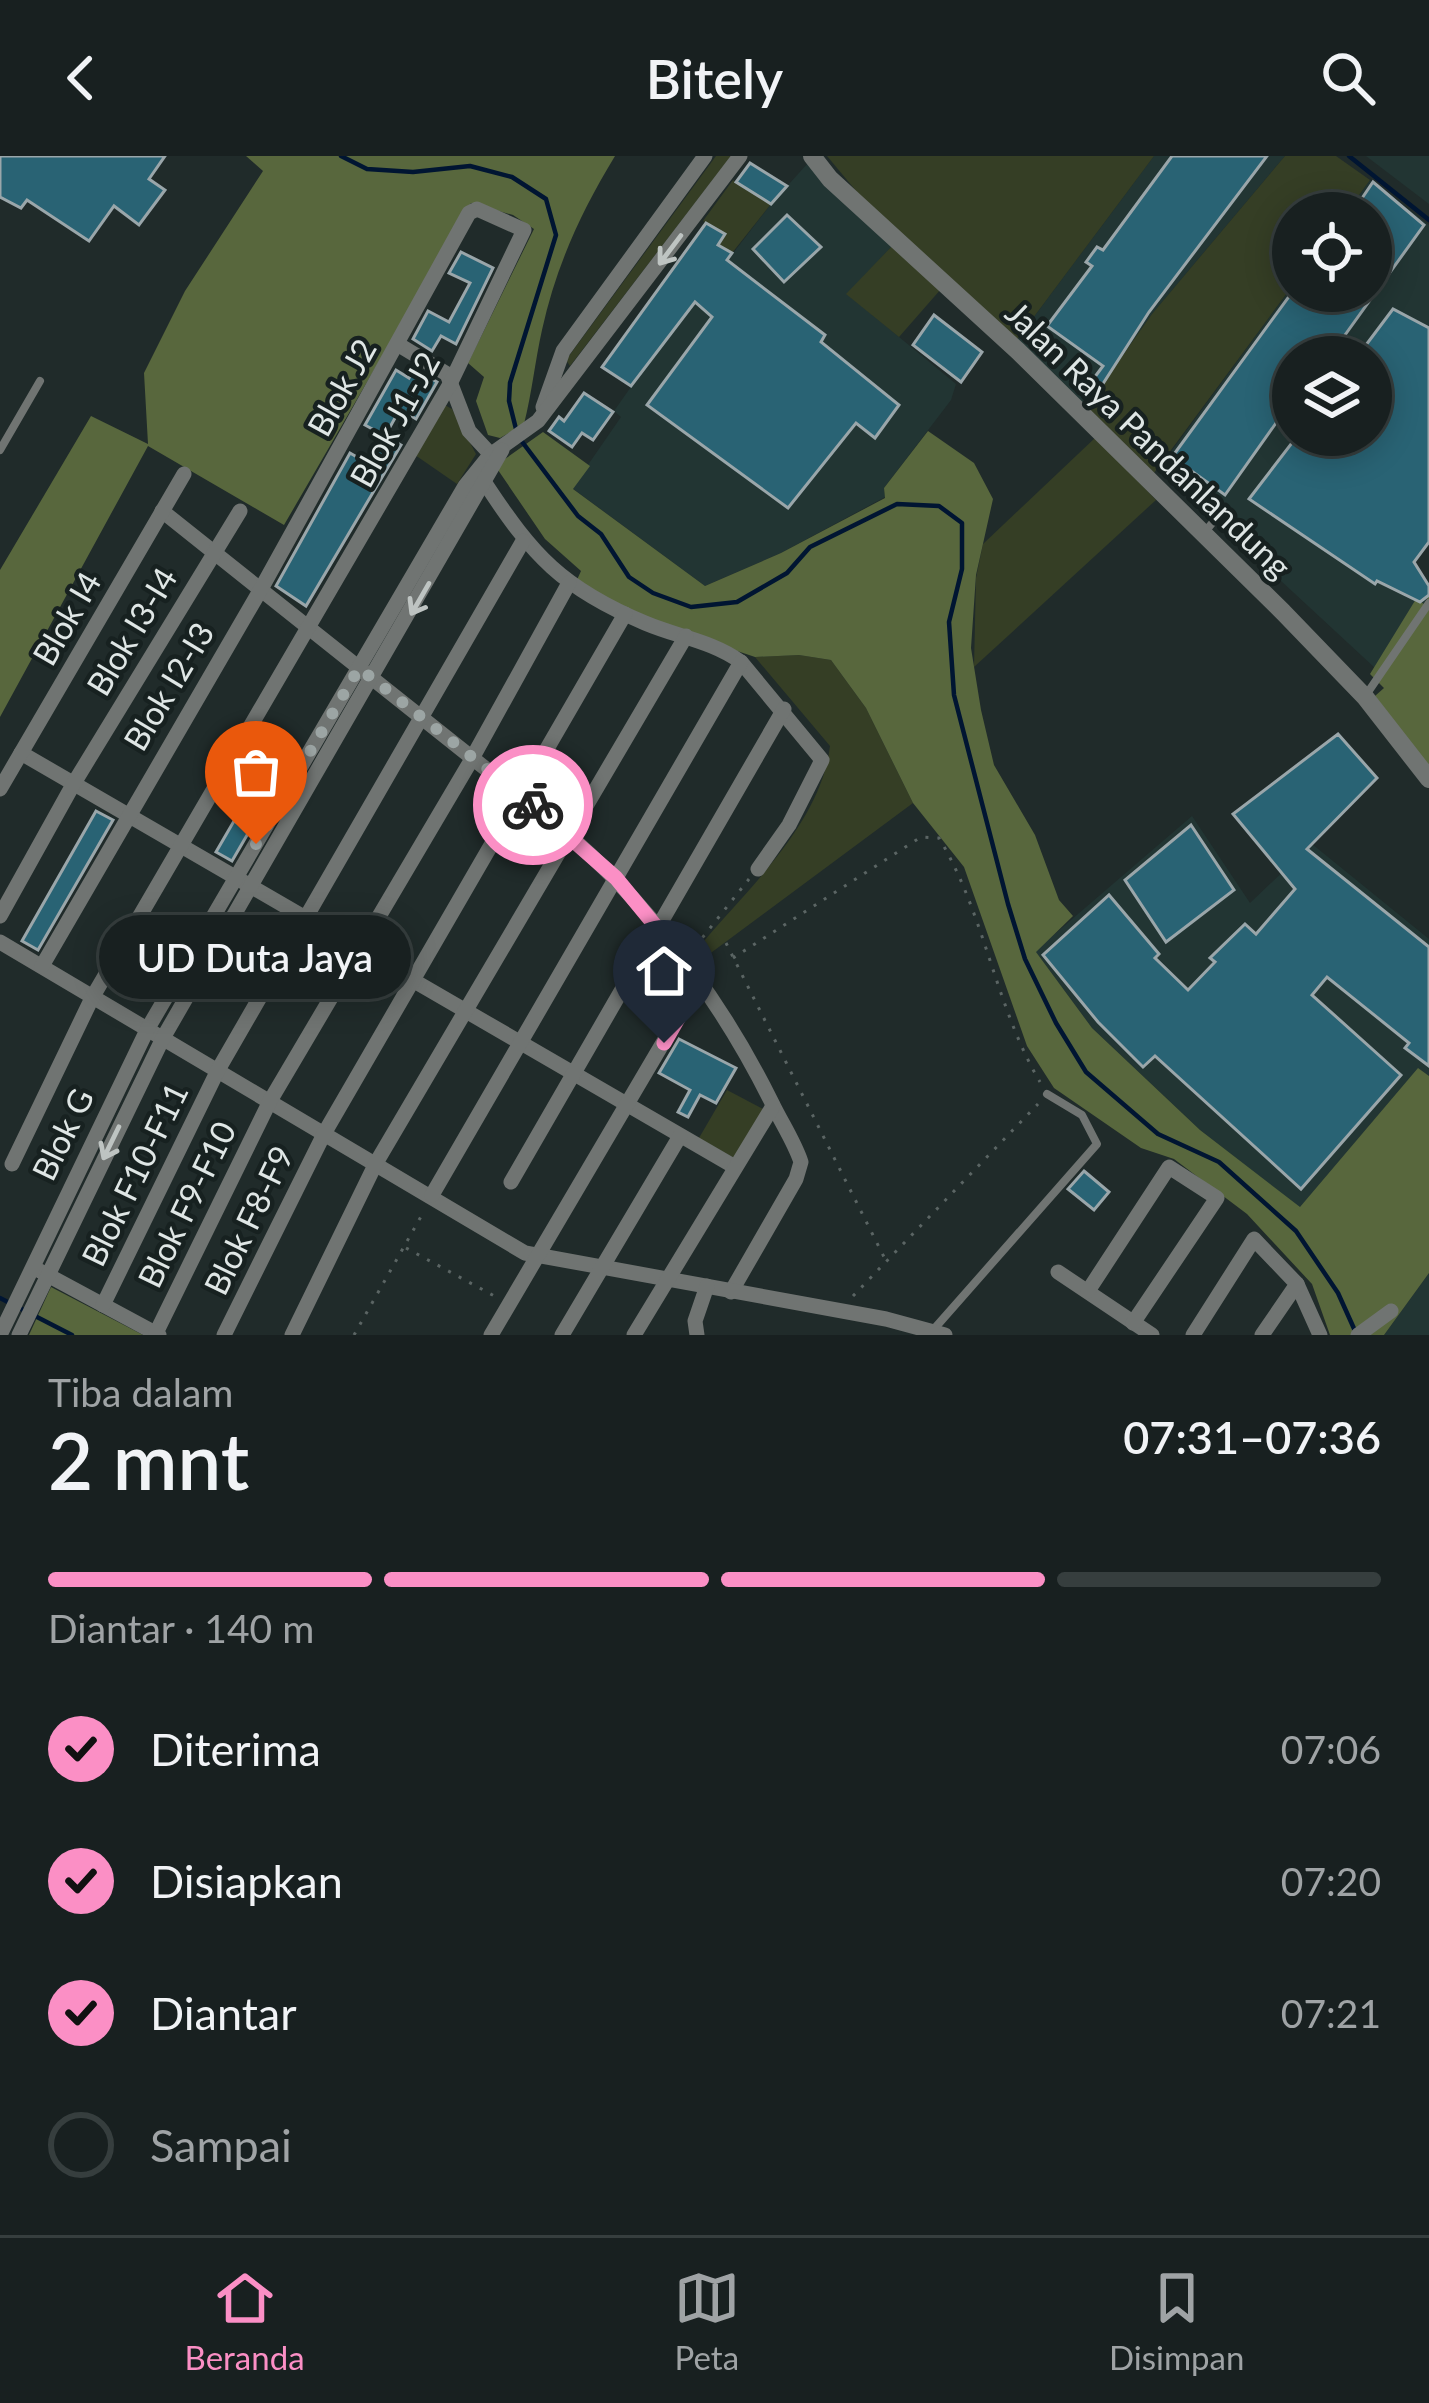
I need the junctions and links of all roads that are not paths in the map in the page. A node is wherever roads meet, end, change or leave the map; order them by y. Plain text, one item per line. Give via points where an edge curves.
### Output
1 (705, 156) edge
2 (740, 156) edge
3 (812, 156) edge
4 (470, 213) joint
5 (399, 345) junction
6 (558, 364) junction
7 (575, 376) junction
8 (40, 381) dead end
9 (450, 384) junction
10 (532, 427) junction
11 (0, 450) edge
12 (499, 453) junction
13 (184, 474) dead end
14 (484, 483) junction
15 (162, 511) junction
16 (240, 512) dead end
17 (1218, 516) dead end
18 (1203, 534) junction
19 (523, 541) junction
20 (215, 550) junction
21 (568, 583) junction
22 (261, 589) junction
23 (1429, 602) edge
24 (625, 614) junction
25 (308, 628) junction
26 (686, 636) junction
27 (741, 662) junction
28 (366, 674) junction
29 (1365, 697) junction
30 (784, 709) junction
31 (423, 719) junction
32 (21, 753) junction
33 (472, 758) junction
34 (1429, 778) edge
35 (74, 783) junction
36 (0, 789) edge
37 (521, 795) junction
38 (127, 814) junction
39 (569, 835) junction
40 (182, 848) junction
41 (758, 868) road end
42 (616, 878) junction
43 (243, 884) junction
44 (0, 916) edge
45 (307, 922) junction
46 (659, 926) junction
47 (0, 942) edge
48 (360, 950) junction
49 (42, 965) junction
50 (415, 980) junction
51 (700, 980) junction
52 (92, 998) junction
53 (466, 1010) junction
54 (156, 1033) junction
55 (518, 1043) junction
56 (218, 1070) junction
57 (572, 1074) junction
58 (1047, 1094) road end
59 (270, 1101) junction
60 (627, 1106) junction
61 (773, 1106) junction
62 (325, 1132) junction
63 (680, 1136) junction
64 (12, 1163) dead end
65 (376, 1163) junction
66 (735, 1167) junction
67 (511, 1182) dead end
68 (432, 1196) junction
69 (535, 1256) junction
70 (30, 1266) junction
71 (602, 1267) junction
72 (1058, 1272) dead end
73 (46, 1275) junction
74 (667, 1279) junction
75 (1297, 1284) junction
76 (707, 1286) junction
77 (29, 1290) junction
78 (1088, 1291) junction
79 (731, 1292) junction
80 (103, 1305) junction
81 (1391, 1311) dead end
82 (1133, 1322) junction
83 (17, 1324) edge
84 (1365, 1331) edge
85 (939, 1333) edge
86 (157, 1334) edge
87 (1, 1335) edge
88 (224, 1335) edge
89 (292, 1335) edge
90 (491, 1335) edge
91 (562, 1335) edge
92 (634, 1335) edge
93 (697, 1335) edge
94 (1152, 1335) edge
95 (1192, 1335) edge
96 (1262, 1335) edge
97 (1320, 1335) edge

1 - 6 street
2 -> 7 street
3 - 18 street, Jalan Raya Pandanlandung
4 - 5 street, Blok J2
4 - 9 street, Blok J1-J2 via 477,209 525,236
5 - 9 street via 447,374
5 - 22 street, Blok J2
6 - 7 lane
6 - 10 street
7 - 10 street
8 - 11 lane
9 - 12 street via 469,430
9 - 25 street, Blok J1-J2
10 - 12 street
12 - 14 street
12 - 28 street via 465,486
13 - 15 street, Blok I4
14 - 19 street
14 -> 28 street
15 - 20 street
15 - 32 street, Blok I4
16 - 20 street, Blok I3-I4
17 - 18 lane
18 - 29 street, Jalan Raya Pandanlandung
19 - 21 street
19 - 31 street, Blok F10-F11
20 - 22 street
20 - 35 street, Blok I3-I4
21 - 24 street
21 - 33 street, Blok F9-F10
22 - 25 street
22 - 38 street, Blok I2-I3
23 - 29 lane
24 - 26 street
24 - 37 street, Blok F8-F9
25 - 28 street
25 - 40 street, Blok J1-J2
26 - 27 street
26 - 39 street
27 - 30 street
27 - 42 street
28 - 31 street
28 - 43 street
29 - 34 street, Jalan Raya Pandanlandung
30 - 41 street via 819,752 821,767
30 - 46 street
31 - 33 street
31 - 45 street, Blok F10-F11
32 - 35 street
32 - 36 street, Blok I4
33 - 37 street
33 - 48 street, Blok F9-F10
35 - 38 street
35 - 44 street, Blok I3-I4
37 - 39 street
37 - 50 street, Blok F8-F9
38 - 40 street
38 - 49 street, Blok I2-I3
39 - 42 street
39 - 53 street
40 - 43 street
40 - 52 street, Blok J1-J2
42 - 46 street
42 - 55 street
43 - 45 street
43 - 54 street
45 - 48 street
45 - 56 street, Blok F10-F11
46 - 51 street
46 - 57 street
47 - 49 street
48 - 50 street
48 - 59 street, Blok F9-F10
49 - 52 street
50 - 53 street
50 - 62 street, Blok F8-F9
51 - 60 street
51 - 61 street
52 - 54 street
52 - 64 street, Blok J1-J2
53 - 55 street
53 - 65 street
54 - 56 street
54 - 70 street, Blok G
54 -> 73 street
55 - 57 street
55 - 68 street
56 - 59 street
56 - 80 street, Blok F10-F11
57 - 60 street
57 - 67 street
58 - 85 lane via 1082,1115 1097,1144
59 - 62 street
59 - 86 street, Blok F9-F10
60 - 63 street
60 - 69 street
61 - 66 street
61 - 79 street via 800,1171
62 - 65 street
62 - 88 street, Blok F8-F9
63 - 66 street
63 - 71 street
65 - 68 street
65 - 89 street
66 - 74 street
68 - 69 street
69 - 71 street
69 - 90 street
70 - 73 street
70 - 77 street, Blok G
71 - 74 street
71 - 91 street
72 - 78 street
73 - 77 street
73 - 80 street
74 - 76 street
74 - 92 street
75 - 95 street via 1254,1239
75 - 96 street
75 - 97 street
76 - 79 street
76 - 93 street
77 - 83 street
78 - 82 street
78 - 82 street via 1169,1167 1217,1198
79 - 85 street
80 - 86 street
81 - 84 street
82 - 94 street
83 - 87 street

